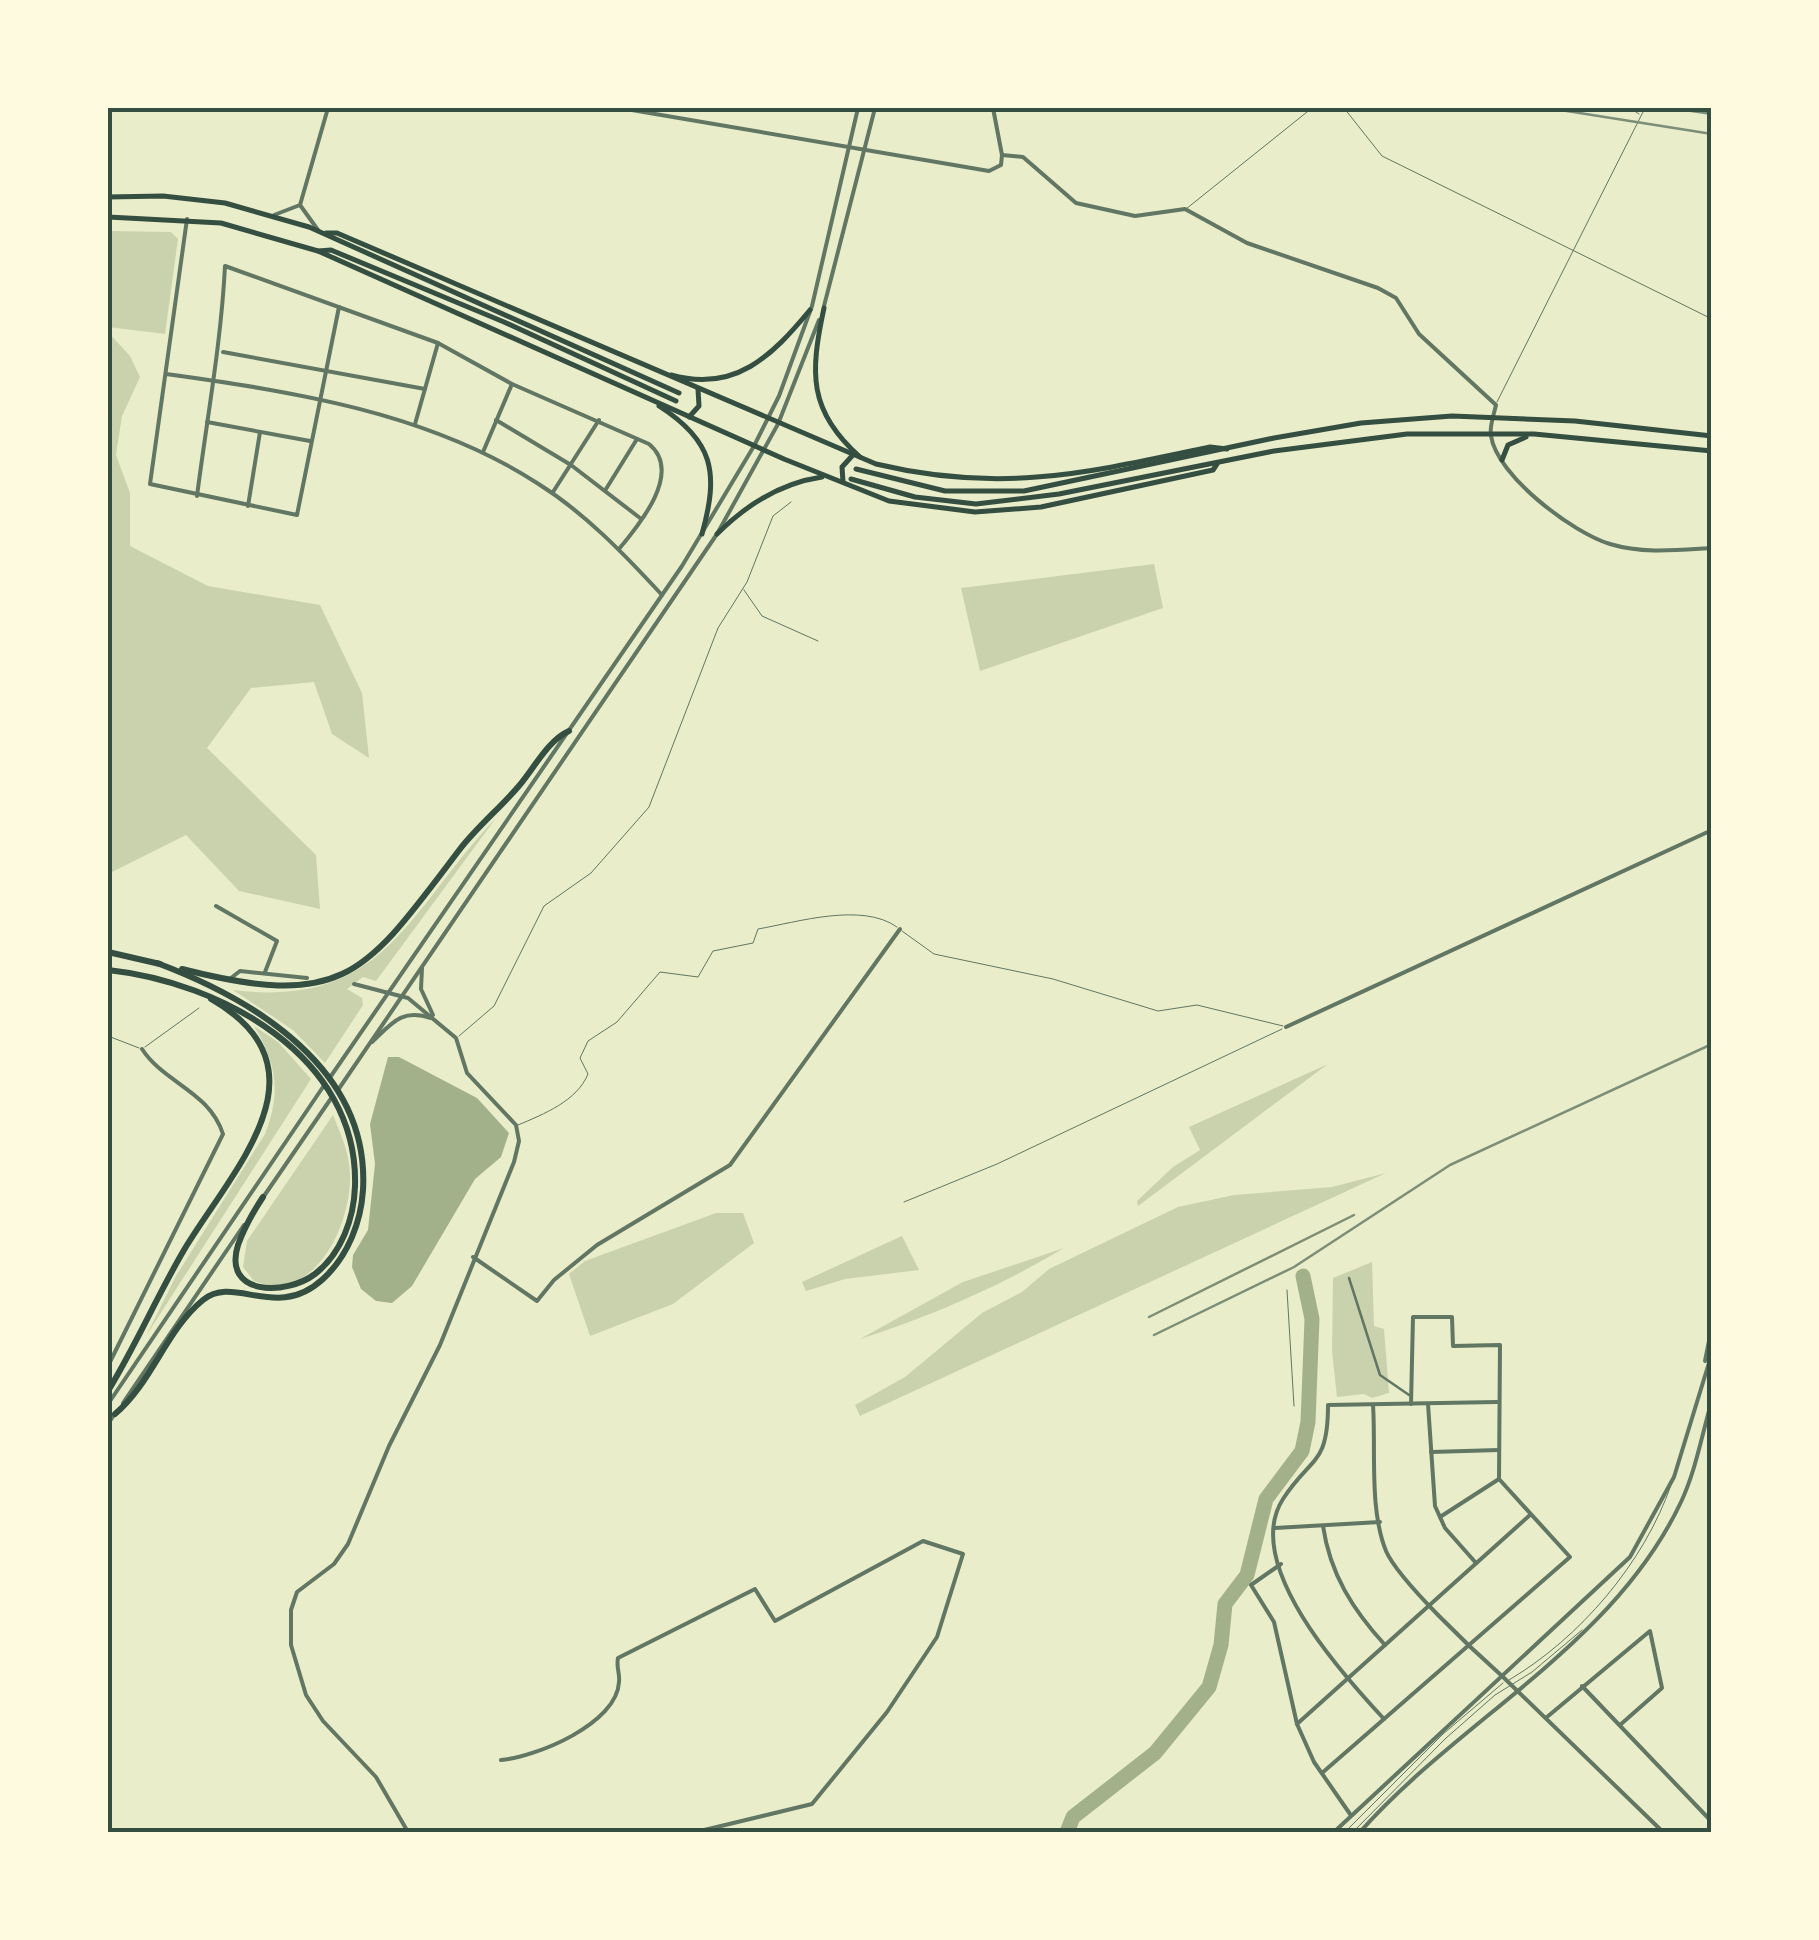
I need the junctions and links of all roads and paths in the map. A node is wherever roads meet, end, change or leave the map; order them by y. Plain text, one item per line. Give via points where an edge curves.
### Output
1 (328, 108) edge
2 (620, 108) edge
3 (666, 108) edge
4 (858, 108) edge
5 (875, 108) edge
6 (993, 108) edge
7 (1312, 108) edge
8 (1344, 108) edge
9 (1630, 108) edge
10 (1645, 108) edge
11 (665, 116) junction
12 (1642, 116) junction
13 (849, 148) junction
14 (866, 149) junction
15 (1002, 155) junction
16 (108, 197) edge
17 (300, 206) junction
18 (1185, 210) junction
19 (273, 216) junction
20 (108, 217) edge
21 (187, 219) junction
22 (322, 232) junction
23 (318, 251) junction
24 (1574, 251) junction
25 (339, 306) junction
26 (824, 308) junction
27 (810, 310) junction
28 (1712, 320) edge
29 (438, 343) junction
30 (221, 351) junction
31 (644, 366) junction
32 (326, 372) junction
33 (166, 374) junction
34 (212, 380) junction
35 (512, 384) junction
36 (425, 389) junction
37 (698, 389) junction
38 (680, 393) dead end
39 (644, 396) junction
40 (676, 400) dead end
41 (317, 402) junction
42 (1496, 406) junction
43 (689, 416) junction
44 (1494, 416) junction
45 (496, 420) junction
46 (600, 420) junction
47 (768, 420) junction
48 (206, 422) junction
49 (415, 424) junction
50 (778, 424) junction
51 (260, 432) junction
52 (1490, 433) junction
53 (1534, 434) junction
54 (1712, 436) edge
55 (637, 439) junction
56 (310, 442) junction
57 (754, 446) junction
58 (1227, 449) junction
59 (764, 450) junction
60 (1712, 451) edge
61 (483, 452) junction
62 (852, 456) junction
63 (862, 459) junction
64 (1502, 460) junction
65 (1217, 464) junction
66 (571, 465) junction
67 (856, 469) dead end
68 (826, 477) junction
69 (852, 479) dead end
70 (845, 485) junction
71 (606, 489) junction
72 (553, 493) junction
73 (197, 496) junction
74 (791, 502) dead end
75 (248, 508) junction
76 (640, 518) junction
77 (702, 534) junction
78 (717, 534) junction
79 (1712, 548) edge
80 (619, 549) junction
81 (744, 590) junction
82 (662, 595) junction
83 (818, 641) dead end
84 (569, 731) junction
85 (1712, 830) edge
86 (216, 906) dead end
87 (900, 929) junction
88 (108, 952) edge
89 (1429, 960) junction
90 (157, 964) junction
91 (422, 968) junction
92 (108, 970) edge
93 (1425, 970) dead end
94 (265, 972) junction
95 (231, 978) dead end
96 (306, 978) dead end
97 (173, 982) junction
98 (354, 984) dead end
99 (387, 993) junction
100 (403, 996) junction
101 (199, 1008) dead end
102 (435, 1019) junction
103 (1286, 1027) junction
104 (108, 1036) edge
105 (456, 1038) junction
106 (369, 1044) junction
107 (142, 1050) junction
108 (318, 1070) junction
109 (348, 1122) junction
110 (516, 1126) junction
111 (263, 1198) junction
112 (904, 1202) dead end
113 (473, 1257) junction
114 (1349, 1278) dead end
115 (1287, 1290) dead end
116 (1712, 1326) edge
117 (1712, 1352) edge
118 (108, 1366) edge
119 (1705, 1366) junction
120 (108, 1391) edge
121 (1410, 1396) junction
122 (1712, 1400) edge
123 (1500, 1402) junction
124 (108, 1404) edge
125 (1373, 1404) junction
126 (1410, 1404) junction
127 (1428, 1404) junction
128 (1294, 1406) dead end
129 (115, 1414) junction
130 (108, 1424) edge
131 (1499, 1450) junction
132 (1431, 1452) junction
133 (1674, 1478) junction
134 (1499, 1479) junction
135 (1530, 1515) junction
136 (1440, 1517) junction
137 (1380, 1522) junction
138 (1323, 1526) junction
139 (1274, 1528) junction
140 (1476, 1563) junction
141 (1280, 1564) junction
142 (1431, 1604) junction
143 (1593, 1624) junction
144 (1470, 1644) junction
145 (1385, 1645) junction
146 (1502, 1676) junction
147 (1347, 1679) junction
148 (1510, 1683) junction
149 (1582, 1686) junction
150 (1518, 1690) junction
151 (1547, 1717) junction
152 (1384, 1719) junction
153 (1297, 1724) junction
154 (1620, 1726) junction
155 (500, 1760) dead end
156 (1322, 1774) junction
157 (1350, 1814) junction
158 (1712, 1822) edge
159 (408, 1832) edge
160 (696, 1832) edge
161 (1334, 1832) edge
162 (1346, 1832) edge
163 (1353, 1832) edge
164 (1360, 1832) edge
165 (1663, 1832) edge

1 - 17 street
2 - 11 street
3 - 11 street
4 - 13 street
5 - 14 street
6 - 15 street
7 - 18 lane
8 - 24 lane via 1382,156
9 - 12 lane
10 - 12 lane
11 - 13 street
12 - 24 lane
13 - 14 street
13 - 27 street
14 - 15 street via 989,172
14 - 26 street
15 - 18 street via 1022,156 1076,203 1135,216
16 - 19 main road via 206,200
17 - 19 street
17 - 22 street
18 - 42 street via 1248,243 1396,298 1420,334
19 - 22 main road
20 - 21 main road
21 - 23 main road via 270,234
21 - 33 street
22 - 31 main road via 424,269
22 - 38 main road
23 - 39 main road
23 - 40 main road via 331,250 486,314
24 - 28 lane
24 - 42 lane
25 - 29 street
25 - 30 street via 226,266
25 - 32 street
26 - 50 street
26 - 63 main road via 814,383 823,414
27 - 31 main road via 780,346 729,378 700,381
27 - 47 street
29 - 35 street
29 - 36 street
30 - 32 street
30 - 34 street
31 - 37 main road
32 - 36 street
32 - 41 street
33 - 34 street
33 - 73 street via 150,484
34 - 41 street
34 - 48 street
35 - 45 street
35 - 46 street
36 - 49 street
37 - 43 main road via 700,406
37 - 47 main road
39 - 43 main road
39 - 77 main road via 685,423 708,458 712,492
41 - 49 street
41 - 56 street
42 - 44 street
43 - 57 main road
44 - 52 street
44 - 54 main road
44 - 58 main road via 1361,423
45 - 61 street
45 - 66 street
46 - 55 street
46 - 66 street
47 - 50 main road
47 - 57 street
48 - 51 street
48 - 73 street
49 - 61 street
50 - 59 street
50 - 62 main road
51 - 56 street
51 - 75 street
52 - 53 main road
52 - 64 street
52 - 65 main road via 1348,440
53 - 60 main road
53 - 64 main road via 1513,440
55 - 71 street
55 - 76 street via 658,453 664,472
56 - 75 street via 297,515
57 - 59 main road
57 - 77 street
58 - 63 main road via 1071,476 998,481 947,479
58 - 67 main road via 997,493 945,490
59 - 68 main road
59 - 78 street
61 - 72 street
62 - 63 main road
62 - 70 main road via 842,467
64 - 79 street via 1535,496 1592,537 1628,548
65 - 69 main road via 976,504 914,497
65 - 70 main road via 1101,496 976,512 912,506
66 - 71 street
66 - 72 street
68 - 70 main road
68 - 78 main road via 756,501
71 - 76 street
72 - 80 street
73 - 75 street
74 - 81 lane via 773,516
76 - 80 street
77 - 82 street
78 - 91 street
80 - 82 street
81 - 83 lane via 762,616
81 - 105 lane via 718,628 649,807 590,873 544,906 494,1006
82 - 84 street
84 - 90 highway via 472,835 402,927 348,971 316,984 268,988
84 - 99 street
85 - 89 street
86 - 94 street via 277,941
87 - 103 lane via 934,954 1053,979 1158,1011 1197,1005
87 - 110 lane via 880,916 758,929 752,942 713,952 698,977 660,972 617,1022 588,1041 580,1058 588,1074 584,1084 547,1113
87 - 113 street via 730,1165 597,1244 537,1300
88 - 90 highway
89 - 93 lane
89 - 103 street
90 - 108 highway via 260,1013
91 - 100 street
91 - 102 street via 423,994
92 - 97 highway
94 - 95 street via 240,971
94 - 96 street
97 - 108 highway via 250,1016
97 - 120 highway via 220,1005 250,1030 270,1077 269,1107
98 - 99 street
99 - 100 street
99 - 124 street
100 - 102 street
100 - 106 street
101 - 107 lane
102 - 105 street
102 - 106 street via 408,1013
103 - 112 lane
104 - 107 lane
105 - 110 street via 467,1073
106 - 111 street
107 - 118 street via 152,1065 196,1093 223,1134
108 - 109 highway
109 - 111 highway via 356,1184 349,1222 330,1260 289,1288 253,1286 236,1270 237,1248
109 - 129 highway via 362,1155 363,1199 333,1268 309,1289 280,1299 228,1290 207,1296
110 - 113 street via 514,1162
111 - 129 street
113 - 159 street via 348,1544 297,1592 289,1627 294,1663 312,1707 376,1777
114 - 121 street via 1380,1375
115 - 128 lane
116 - 119 street
117 - 119 street
119 - 133 street
121 - 123 street via 1413,1317 1452,1317 1453,1346 1500,1345
121 - 126 street
122 - 143 street via 1681,1501 1649,1555
123 - 127 street
123 - 131 street
125 - 126 street
125 - 137 street
125 - 139 street via 1328,1406 1325,1445 1282,1500
126 - 127 street
127 - 132 street
129 - 130 street
131 - 132 street
131 - 134 street
132 - 136 street
133 - 146 street via 1630,1557
133 - 148 lane via 1632,1564 1574,1628
134 - 135 street
134 - 136 street
135 - 140 street
135 - 144 street via 1570,1556
136 - 140 street
137 - 138 street
137 - 142 street via 1392,1562
138 - 139 street
138 - 145 street via 1354,1612
139 - 141 street
140 - 142 street
141 - 147 street via 1293,1604
141 - 153 street via 1251,1585 1274,1622
142 - 144 street
142 - 145 street
143 - 148 lane
143 - 150 street
144 - 146 street
144 - 152 street
145 - 147 street
146 - 148 street
146 - 157 street
147 - 152 street
147 - 153 street
148 - 150 street
148 - 162 lane via 1443,1734
148 - 163 lane
149 - 151 street
149 - 154 street
149 - 154 street via 1650,1631 1662,1688
150 - 151 street
150 - 164 street
151 - 165 street
152 - 156 street
153 - 156 street
154 - 158 street
155 - 160 street via 531,1756 593,1726 620,1682 618,1658 755,1589 775,1622 924,1541 963,1554 936,1636 887,1712 812,1804
156 - 157 street
157 - 161 street

